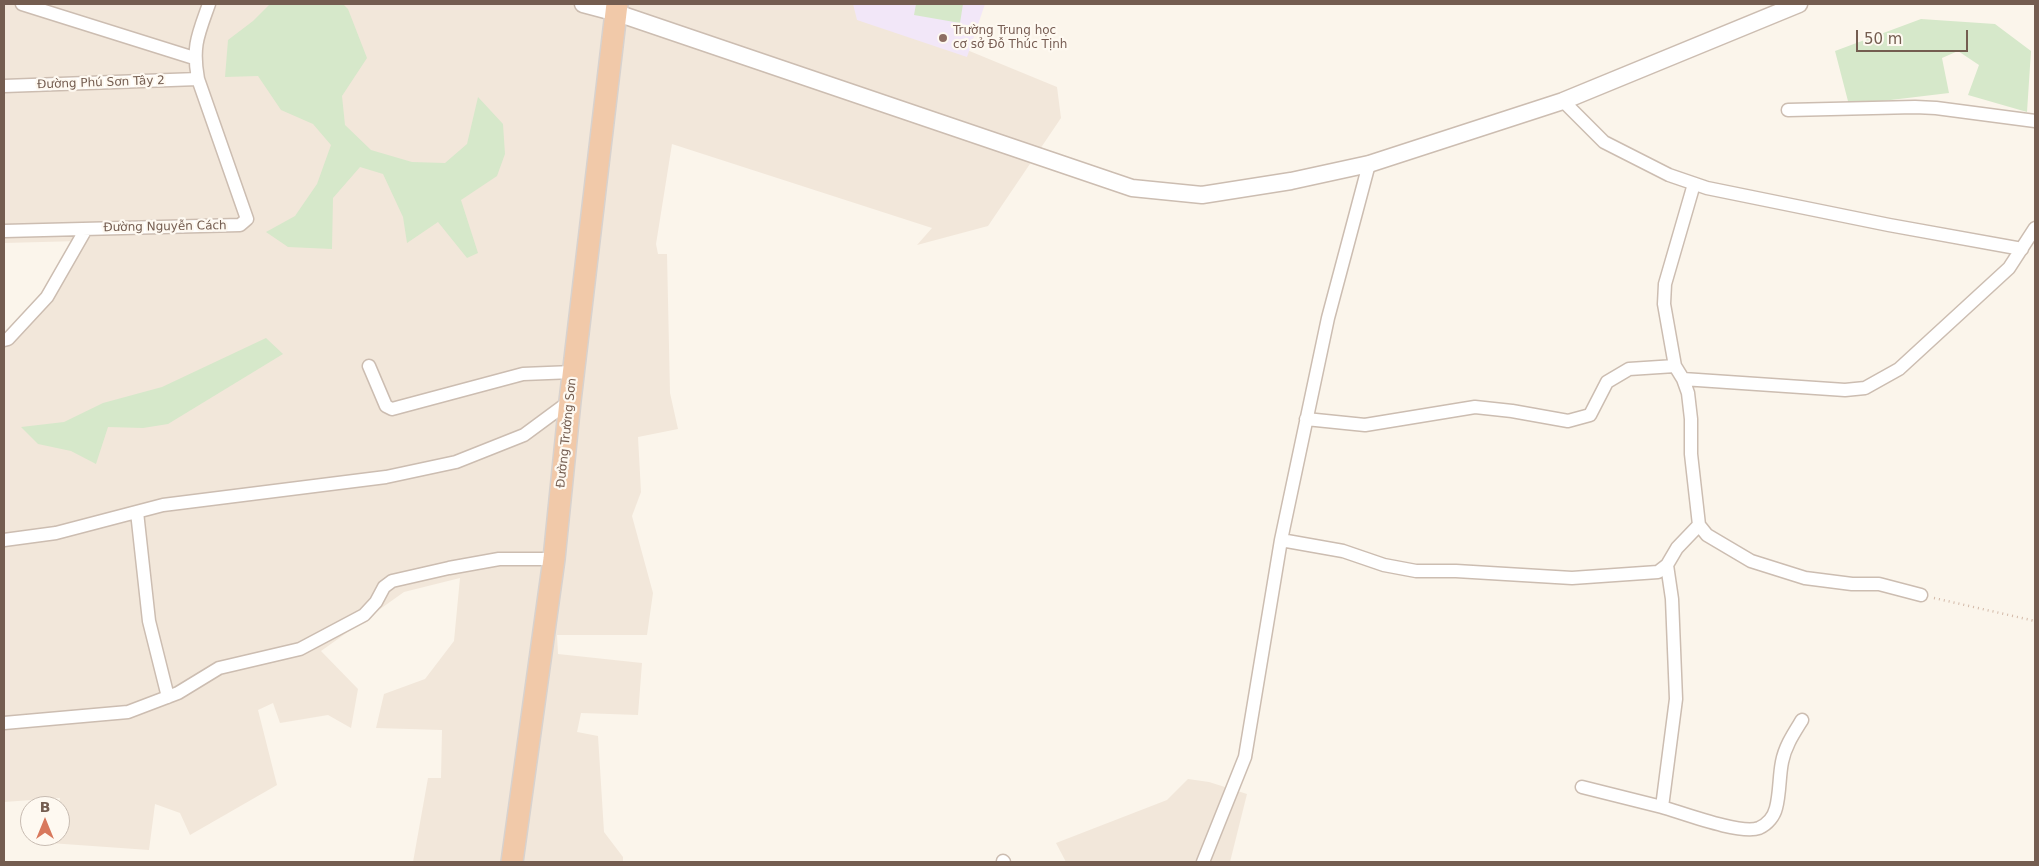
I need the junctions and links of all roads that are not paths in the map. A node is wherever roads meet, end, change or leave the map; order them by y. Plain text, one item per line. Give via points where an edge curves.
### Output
1 (22, 4) edge
2 (209, 4) edge
3 (583, 4) edge
4 (1799, 4) edge
5 (617, 8) edge
6 (194, 58) junction
7 (198, 79) junction
8 (4, 86) edge
9 (1563, 101) junction
10 (1788, 110) dead end
11 (2035, 122) edge
12 (1369, 164) junction
13 (1694, 184) junction
14 (2035, 228) edge
15 (86, 229) junction
16 (4, 231) edge
17 (2022, 249) junction
18 (4, 340) edge
19 (369, 366) dead end
20 (1675, 366) junction
21 (573, 372) junction
22 (1683, 379) junction
23 (570, 401) junction
24 (1306, 419) junction
25 (137, 512) junction
26 (1699, 525) junction
27 (4, 540) edge
28 (1281, 540) junction
29 (554, 559) junction
30 (1667, 565) junction
31 (1921, 595) road end
32 (168, 697) junction
33 (1802, 720) dead end
34 (4, 723) edge
35 (1582, 787) dead end
36 (1662, 807) junction
37 (512, 862) edge
38 (1203, 862) edge

1 - 6 street
2 - 6 street, Đường Nguyễn Cách via 195,45
3 - 5 street
4 - 9 street
5 - 12 street via 1132,188 1202,195
5 - 21 highway, Đường Trường Sơn
6 - 7 street, Đường Nguyễn Cách
7 - 8 street, Đường Phú Sơn Tây 2
7 - 15 street, Đường Nguyễn Cách via 247,219 240,225
9 - 12 street
9 - 13 street via 1604,142
10 - 11 street via 1922,107
12 - 24 street via 1328,318
13 - 17 street
13 - 20 street via 1665,284 1664,304
14 - 17 street
15 - 16 street, Đường Nguyễn Cách
15 - 18 street via 47,297
17 - 22 street via 2009,268 1899,369 1864,388 1845,390
19 - 21 street via 386,406 392,410 523,374
20 - 22 street
20 - 24 street via 1629,369 1606,382 1590,415 1568,421 1475,407 1364,425
21 - 23 highway, Đường Trường Sơn
22 - 26 street via 1691,419 1691,454
23 - 25 street via 524,435 456,462 386,477 163,505
23 - 29 highway, Đường Trường Sơn
24 - 28 street
25 - 27 street via 56,533
25 - 32 street via 148,621
26 - 30 street via 1677,548
26 - 31 street via 1706,535 1751,561 1805,578 1879,584
28 - 30 street via 1343,551 1384,565 1416,571 1572,578 1658,572
28 - 38 street via 1246,757
29 - 32 street via 499,559 392,581 364,615 300,649 219,668
29 - 37 highway, Đường Trường Sơn
30 - 36 street via 1672,599 1676,699
32 - 34 street via 128,712
33 - 36 street via 1784,754 1776,808 1767,824 1749,830 1735,828
35 - 36 street

